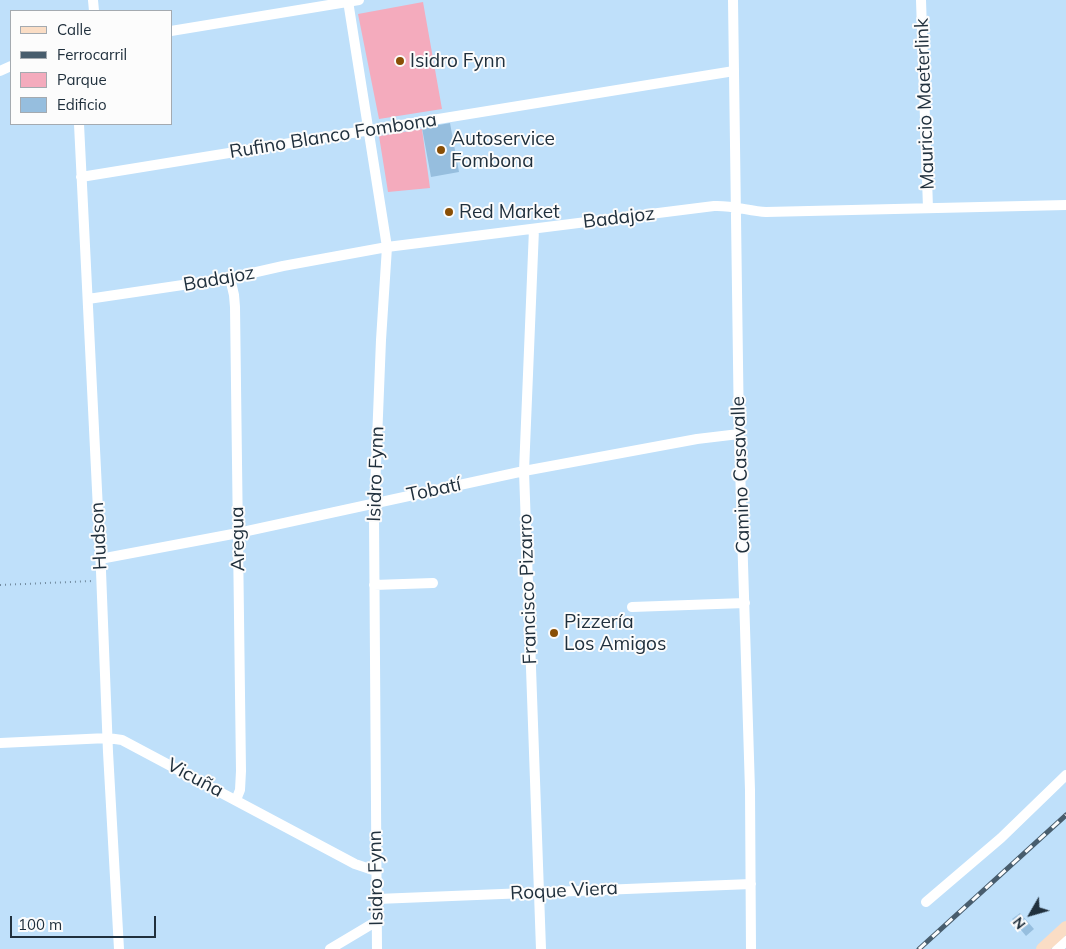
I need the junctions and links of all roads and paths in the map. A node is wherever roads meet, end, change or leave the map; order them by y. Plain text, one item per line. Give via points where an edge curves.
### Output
1 (359, 0) edge
2 (733, 0) edge
3 (921, 0) edge
4 (348, 2) junction
5 (172, 31) edge
6 (734, 71) junction
7 (79, 125) edge
8 (369, 130) junction
9 (81, 177) junction
10 (1066, 206) edge
11 (737, 207) junction
12 (928, 208) junction
13 (534, 229) junction
14 (387, 247) junction
15 (230, 278) junction
16 (88, 299) junction
17 (740, 434) junction
18 (524, 471) junction
19 (375, 503) junction
20 (238, 533) junction
21 (100, 559) junction
22 (101, 580) junction
23 (433, 583) dead end
24 (374, 584) junction
25 (0, 585) edge
26 (744, 603) junction
27 (632, 606) dead end
28 (108, 738) junction
29 (0, 743) edge
30 (1066, 775) edge
31 (236, 800) junction
32 (376, 872) junction
33 (750, 884) junction
34 (538, 894) junction
35 (377, 899) junction
36 (926, 902) dead end
37 (377, 921) junction
38 (1066, 927) edge
39 (1066, 941) edge
40 (120, 949) edge
41 (330, 949) edge
42 (377, 949) edge
43 (540, 949) edge
44 (751, 949) edge
45 (1042, 949) edge
46 (1057, 949) edge

1 - 4 street
2 - 6 street, Camino Casavalle
3 - 12 street, Mauricio Maeterlink
4 - 5 street
4 - 8 street, Isidro Fynn
6 - 8 street, Rufino Blanco Fombona
6 - 11 street, Camino Casavalle
7 - 9 street, Hudson
8 - 9 street, Rufino Blanco Fombona
8 - 14 street, Isidro Fynn
9 - 16 street, Hudson
10 - 12 street, Badajoz
11 - 12 street, Badajoz via 766,212
11 - 13 street, Badajoz via 714,206
11 - 17 street, Camino Casavalle
13 - 14 street, Badajoz
13 - 18 street, Francisco Pizarro
14 - 15 street, Badajoz
14 - 19 street, Isidro Fynn
15 - 16 street, Badajoz
15 - 20 street, Aregua via 235,307
16 - 21 street, Hudson
17 - 18 street, Tobatí
17 - 26 street, Camino Casavalle
18 - 19 street, Tobatí
18 - 34 street, Francisco Pizarro
19 - 20 street, Tobatí
19 - 24 street, Isidro Fynn
20 - 21 street, Tobatí
20 - 31 street, Aregua via 241,771
21 - 22 street, Hudson
22 - 25 path
22 - 28 street, Hudson
23 - 24 street
24 - 32 street, Isidro Fynn
26 - 27 street
26 - 33 street, Camino Casavalle
28 - 29 street, Vicuña
28 - 31 street, Vicuña via 132,745
28 - 40 street, Hudson
30 - 36 street via 1001,838
31 - 32 street, Vicuña via 354,864
32 - 35 street, Isidro Fynn
33 - 34 street, Roque Viera
33 - 44 street, Camino Casavalle
34 - 35 street, Roque Viera
34 - 43 street, Francisco Pizarro
35 - 37 street, Isidro Fynn
37 - 41 street
37 - 42 street, Isidro Fynn
38 - 45 main road
39 - 46 street

